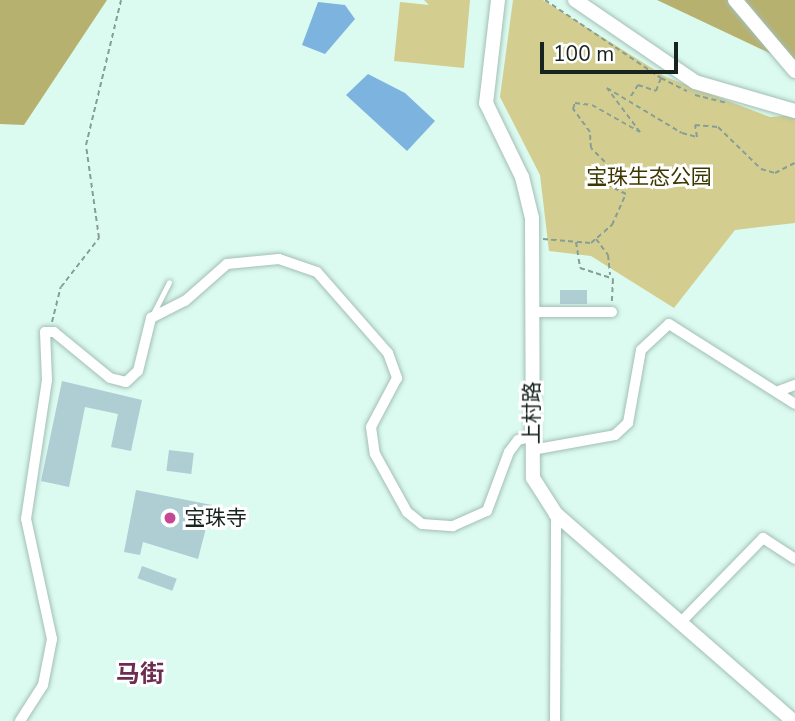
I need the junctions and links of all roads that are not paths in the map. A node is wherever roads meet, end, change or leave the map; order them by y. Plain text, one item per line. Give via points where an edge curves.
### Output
1 (498, 0) edge
2 (575, 0) edge
3 (735, 0) edge
4 (795, 71) edge
5 (772, 108) junction
6 (795, 111) edge
7 (795, 119) edge
8 (169, 283) dead end
9 (532, 312) junction
10 (612, 312) road end
11 (151, 318) junction
12 (795, 385) edge
13 (779, 391) junction
14 (795, 404) edge
15 (531, 443) junction
16 (556, 514) junction
17 (795, 559) edge
18 (682, 621) junction
19 (20, 721) edge
20 (555, 721) edge
21 (793, 721) edge

1 - 9 street, 上村路 via 486,103 527,192
2 - 5 street via 695,82
3 - 4 street
5 - 6 street
5 - 7 street
8 - 11 lane
9 - 10 street
9 - 15 street, 上村路
11 - 15 street via 240,260 266,256 317,272 367,324 395,367 397,378 371,427 375,454 407,512 422,524 453,526 487,511 509,452 518,440
11 - 19 street via 138,371 126,382 78,357 50,330 26,493 51,649 40,693
12 - 13 street
13 - 14 street
13 - 15 street via 669,324 641,350 628,423 615,435
15 - 16 street, 上村路 via 533,478
16 - 18 street, 上村路
16 - 20 street
17 - 18 street via 763,538
18 - 21 street, 上村路

